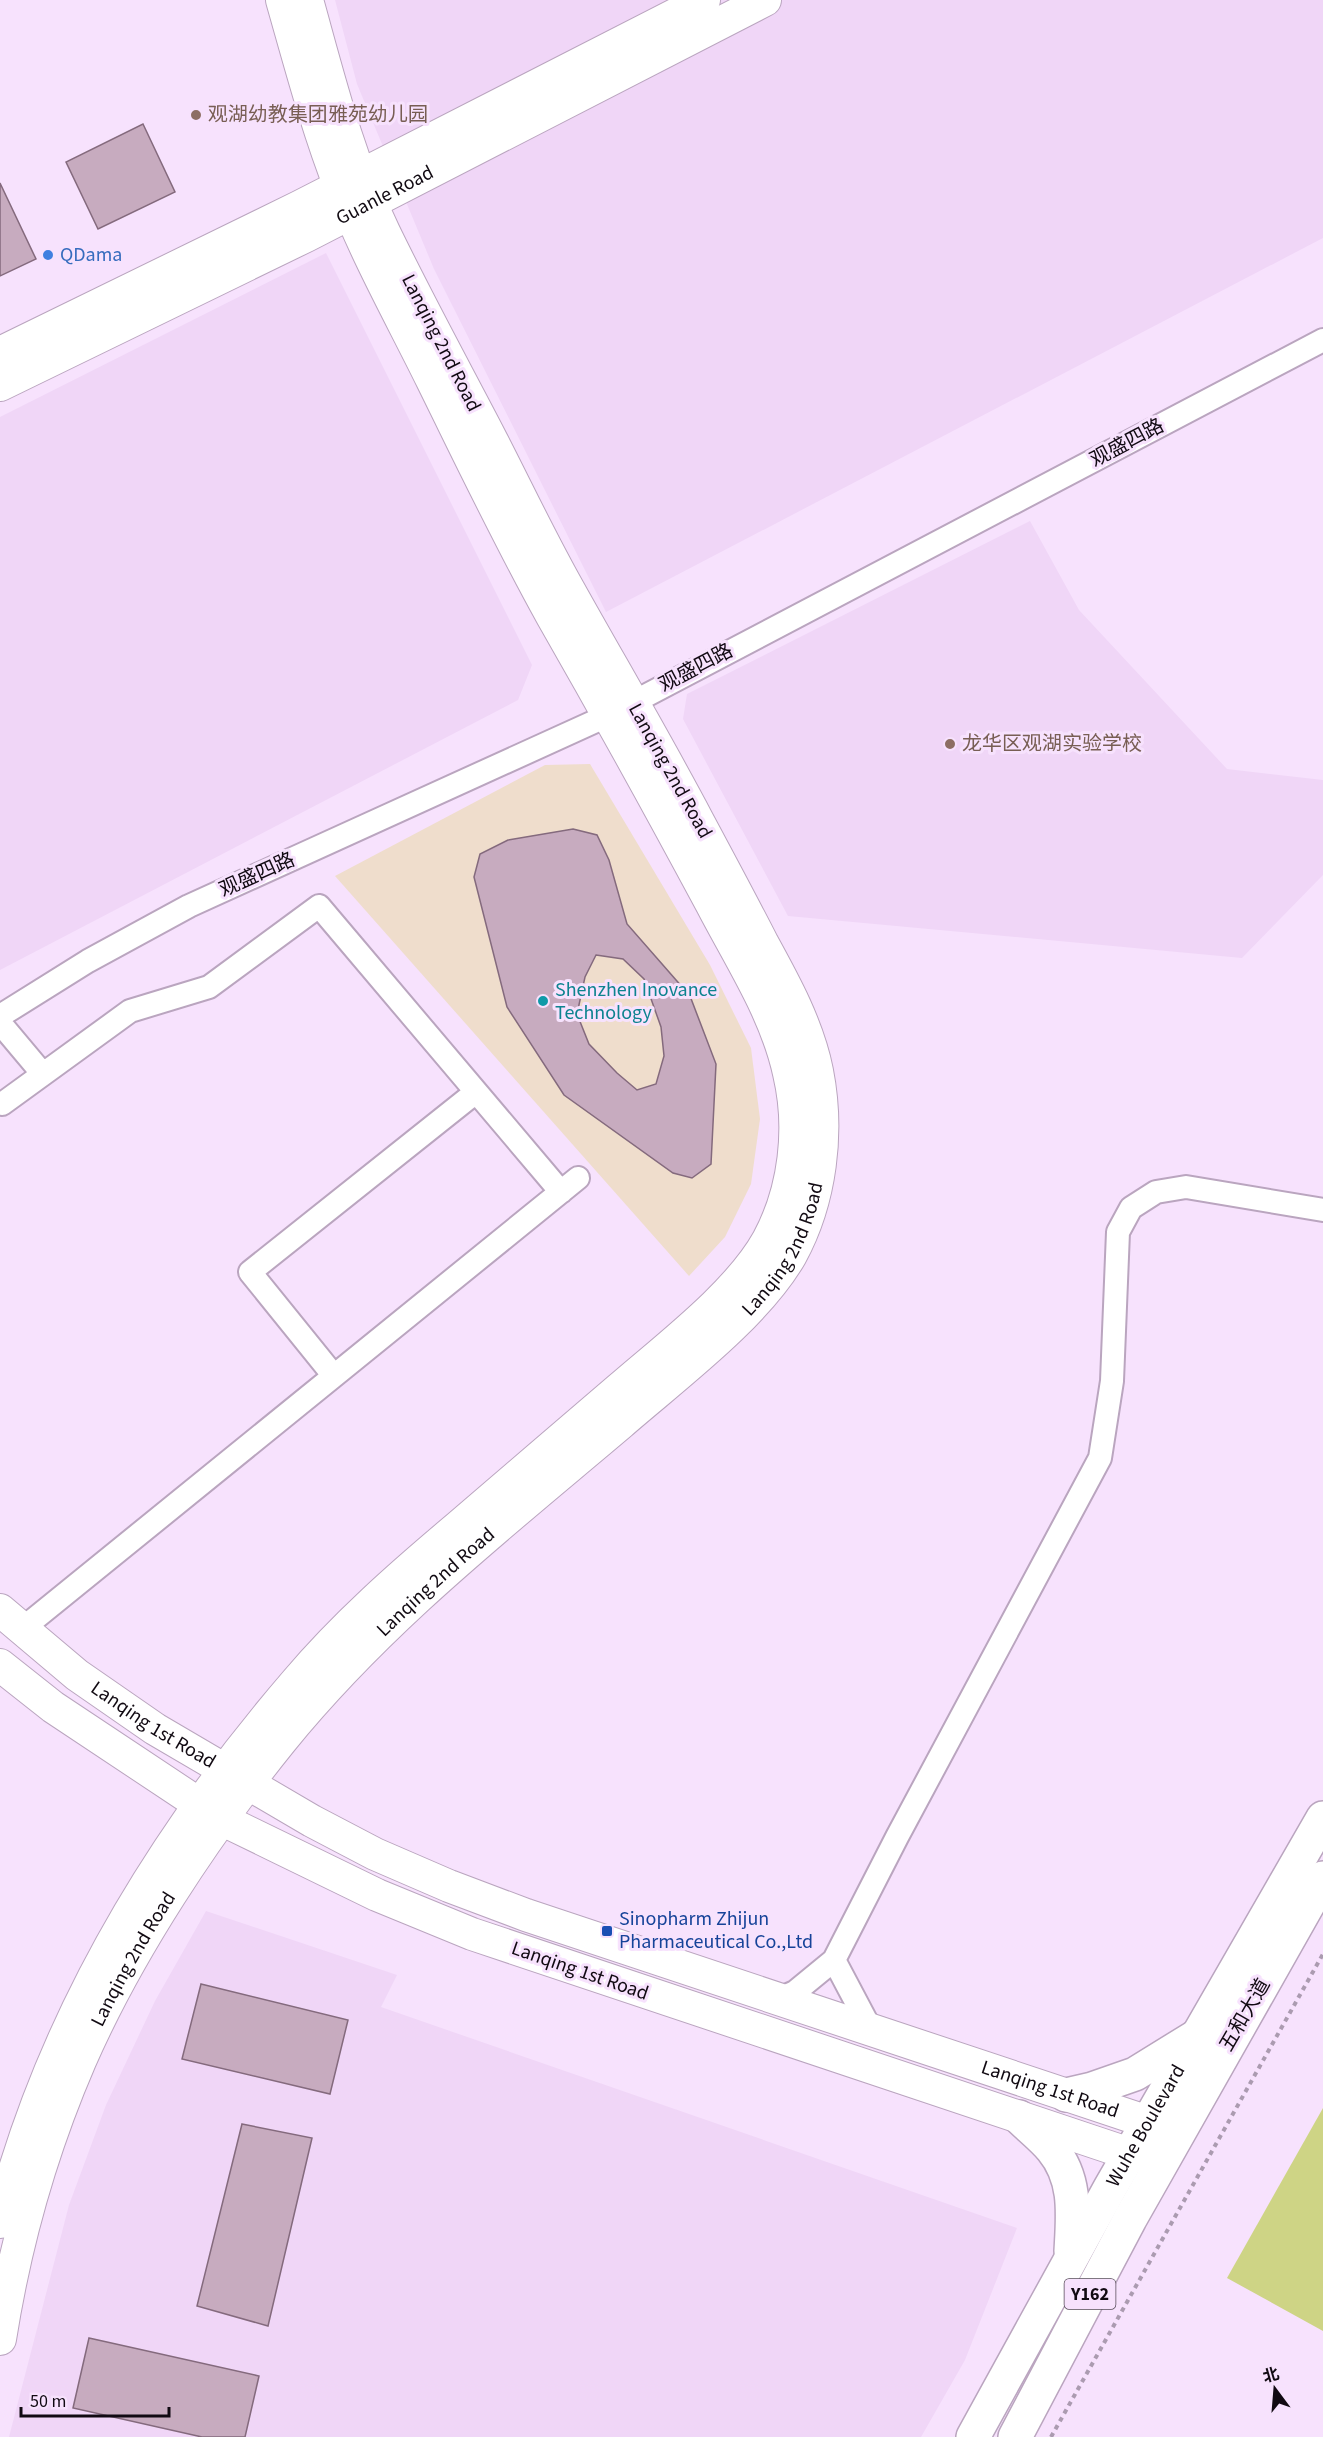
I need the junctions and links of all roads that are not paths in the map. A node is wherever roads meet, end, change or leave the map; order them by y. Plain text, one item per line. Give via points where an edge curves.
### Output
1 (282, 0) edge
2 (307, 0) edge
3 (704, 0) edge
4 (765, 0) edge
5 (355, 195) junction
6 (1323, 340) edge
7 (0, 353) edge
8 (0, 385) edge
9 (621, 708) junction
10 (0, 1016) edge
11 (0, 1023) edge
12 (42, 1073) junction
13 (477, 1092) junction
14 (2, 1104) dead end
15 (578, 1178) dead end
16 (561, 1192) junction
17 (1323, 1210) edge
18 (334, 1376) junction
19 (11, 1620) edge
20 (0, 1665) edge
21 (238, 1777) junction
22 (212, 1812) junction
23 (1323, 1818) edge
24 (1323, 1878) edge
25 (834, 1960) junction
26 (777, 2000) junction
27 (871, 2030) junction
28 (1199, 2035) junction
29 (1066, 2095) junction
30 (1019, 2117) junction
31 (1148, 2122) junction
32 (1168, 2151) junction
33 (1130, 2154) junction
34 (0, 2222) edge
35 (1071, 2259) junction
36 (0, 2339) edge
37 (973, 2437) edge
38 (1015, 2437) edge

1 - 5 street, Lanqing 2nd Road via 322,136
2 - 5 street, Lanqing 2nd Road via 341,125
3 - 5 street, Guanle Road
4 - 5 street, Guanle Road
5 - 7 street, Guanle Road
5 - 8 street, Guanle Road
5 - 9 street, Lanqing 2nd Road via 542,539
6 - 9 street, 观盛四路
9 - 10 street, 观盛四路 via 189,906 88,961
9 - 21 street, Lanqing 2nd Road via 785,985 808,1039 817,1068 822,1124 812,1205 791,1255 757,1300 706,1349 421,1594 321,1694 279,1744
11 - 12 street
12 - 13 street via 130,1011 209,987 319,906
12 - 14 street
13 - 16 street
13 - 18 street via 250,1272
15 - 16 street
16 - 18 street
17 - 25 street via 1186,1187 1156,1192 1131,1208 1118,1232 1112,1381 1100,1458
18 - 19 street
19 - 21 street, Lanqing 1st Road via 77,1675 155,1729
20 - 22 street, Lanqing 1st Road via 52,1707
21 - 22 street, Lanqing 2nd Road
21 - 26 street, Lanqing 1st Road via 364,1848 448,1886
22 - 30 street, Lanqing 1st Road via 377,1895 472,1934
22 - 34 street, Lanqing 2nd Road via 144,1887 109,1945 70,2025 18,2158
22 - 36 street, Lanqing 2nd Road via 167,1901 102,2013 78,2065 33,2192
23 - 28 main road, Wuhe Boulevard / Y162
24 - 32 main road, 五和大道 / Y162
25 - 26 street via 795,1992
25 - 27 street
26 - 27 street, Lanqing 1st Road
27 - 29 street, Lanqing 1st Road
28 - 29 main road via 1135,2074
28 - 31 main road, Wuhe Boulevard / Y162
29 - 31 street, Lanqing 1st Road
30 - 33 street, Lanqing 1st Road
30 - 35 main road via 1065,2168 1073,2214
31 - 32 street
31 - 33 main road, Wuhe Boulevard / Y162
32 - 33 street, Lanqing 1st Road
32 - 38 main road, Wuhe Boulevard / Y162
33 - 35 main road, Wuhe Boulevard / Y162
35 - 37 main road, Wuhe Boulevard / Y162

